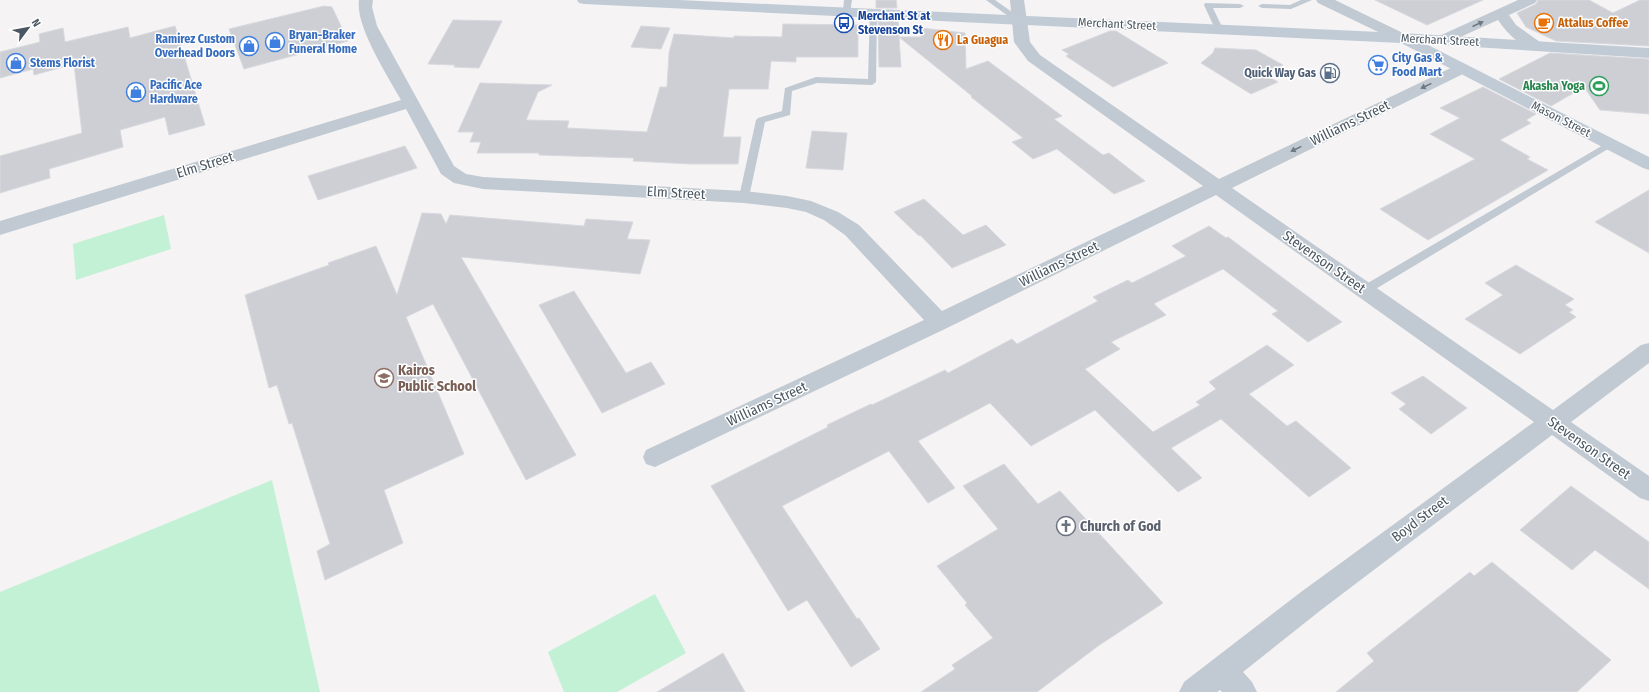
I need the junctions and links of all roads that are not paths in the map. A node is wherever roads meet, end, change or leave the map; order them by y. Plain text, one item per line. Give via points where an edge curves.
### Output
1 (366, 0) edge
2 (584, 0) edge
3 (990, 0) edge
4 (1017, 0) edge
5 (1308, 0) edge
6 (1323, 0) edge
7 (1530, 0) edge
8 (847, 6) edge
9 (1240, 6) dead end
10 (1262, 6) dead end
11 (873, 12) junction
12 (1501, 14) junction
13 (1018, 19) junction
14 (1219, 29) junction
15 (1402, 38) junction
16 (1442, 40) junction
17 (1471, 42) junction
18 (1534, 45) junction
19 (1649, 53) edge
20 (1461, 69) junction
21 (1510, 93) junction
22 (409, 103) junction
23 (1610, 144) junction
24 (1649, 164) edge
25 (1217, 187) junction
26 (744, 197) junction
27 (0, 228) edge
28 (1365, 290) junction
29 (939, 322) junction
30 (1649, 352) edge
31 (1553, 423) junction
32 (655, 457) dead end
33 (1649, 490) edge
34 (1223, 671) junction
35 (1194, 692) edge
36 (1242, 692) edge

1 - 22 street, Elm Street via 368,26
2 - 8 main road, Merchant Street
3 - 13 lane
4 - 13 street, Stevenson Street
5 - 10 lane via 1291,7
6 - 15 street, Mason Street
7 - 12 street
8 - 11 main road, Merchant Street
9 - 14 lane via 1208,5
11 - 13 main road, Merchant Street
11 - 26 lane via 872,82 816,80 788,90 787,113 761,120
16 -> 12 street
12 - 18 street via 1511,28
13 - 14 main road, Merchant Street
13 - 25 street, Stevenson Street via 1022,42 1034,58
14 - 15 main road, Merchant Street
15 - 16 main road, Merchant Street
15 - 20 main road, Mason Street
16 - 17 main road, Merchant Street
17 - 18 main road, Merchant Street
17 - 21 main road via 1465,47 1466,54 1476,68
18 - 19 main road, Merchant Street
20 - 21 main road, Mason Street
20 -> 25 street, Williams Street
21 - 23 main road, Mason Street
22 - 26 street, Elm Street via 447,170 461,179 484,183
22 - 27 street, Elm Street
23 - 24 main road, Mason Street
23 - 28 lane
25 - 28 street, Stevenson Street
25 - 29 street, Williams Street
26 - 29 street, Elm Street via 811,207 831,216 852,230
28 - 31 street, Stevenson Street
29 - 32 street, Williams Street
30 - 31 street, Boyd Street
31 - 33 street, Stevenson Street
31 - 34 street, Boyd Street via 1324,591
34 - 35 street, Boyd Street
34 - 36 street

